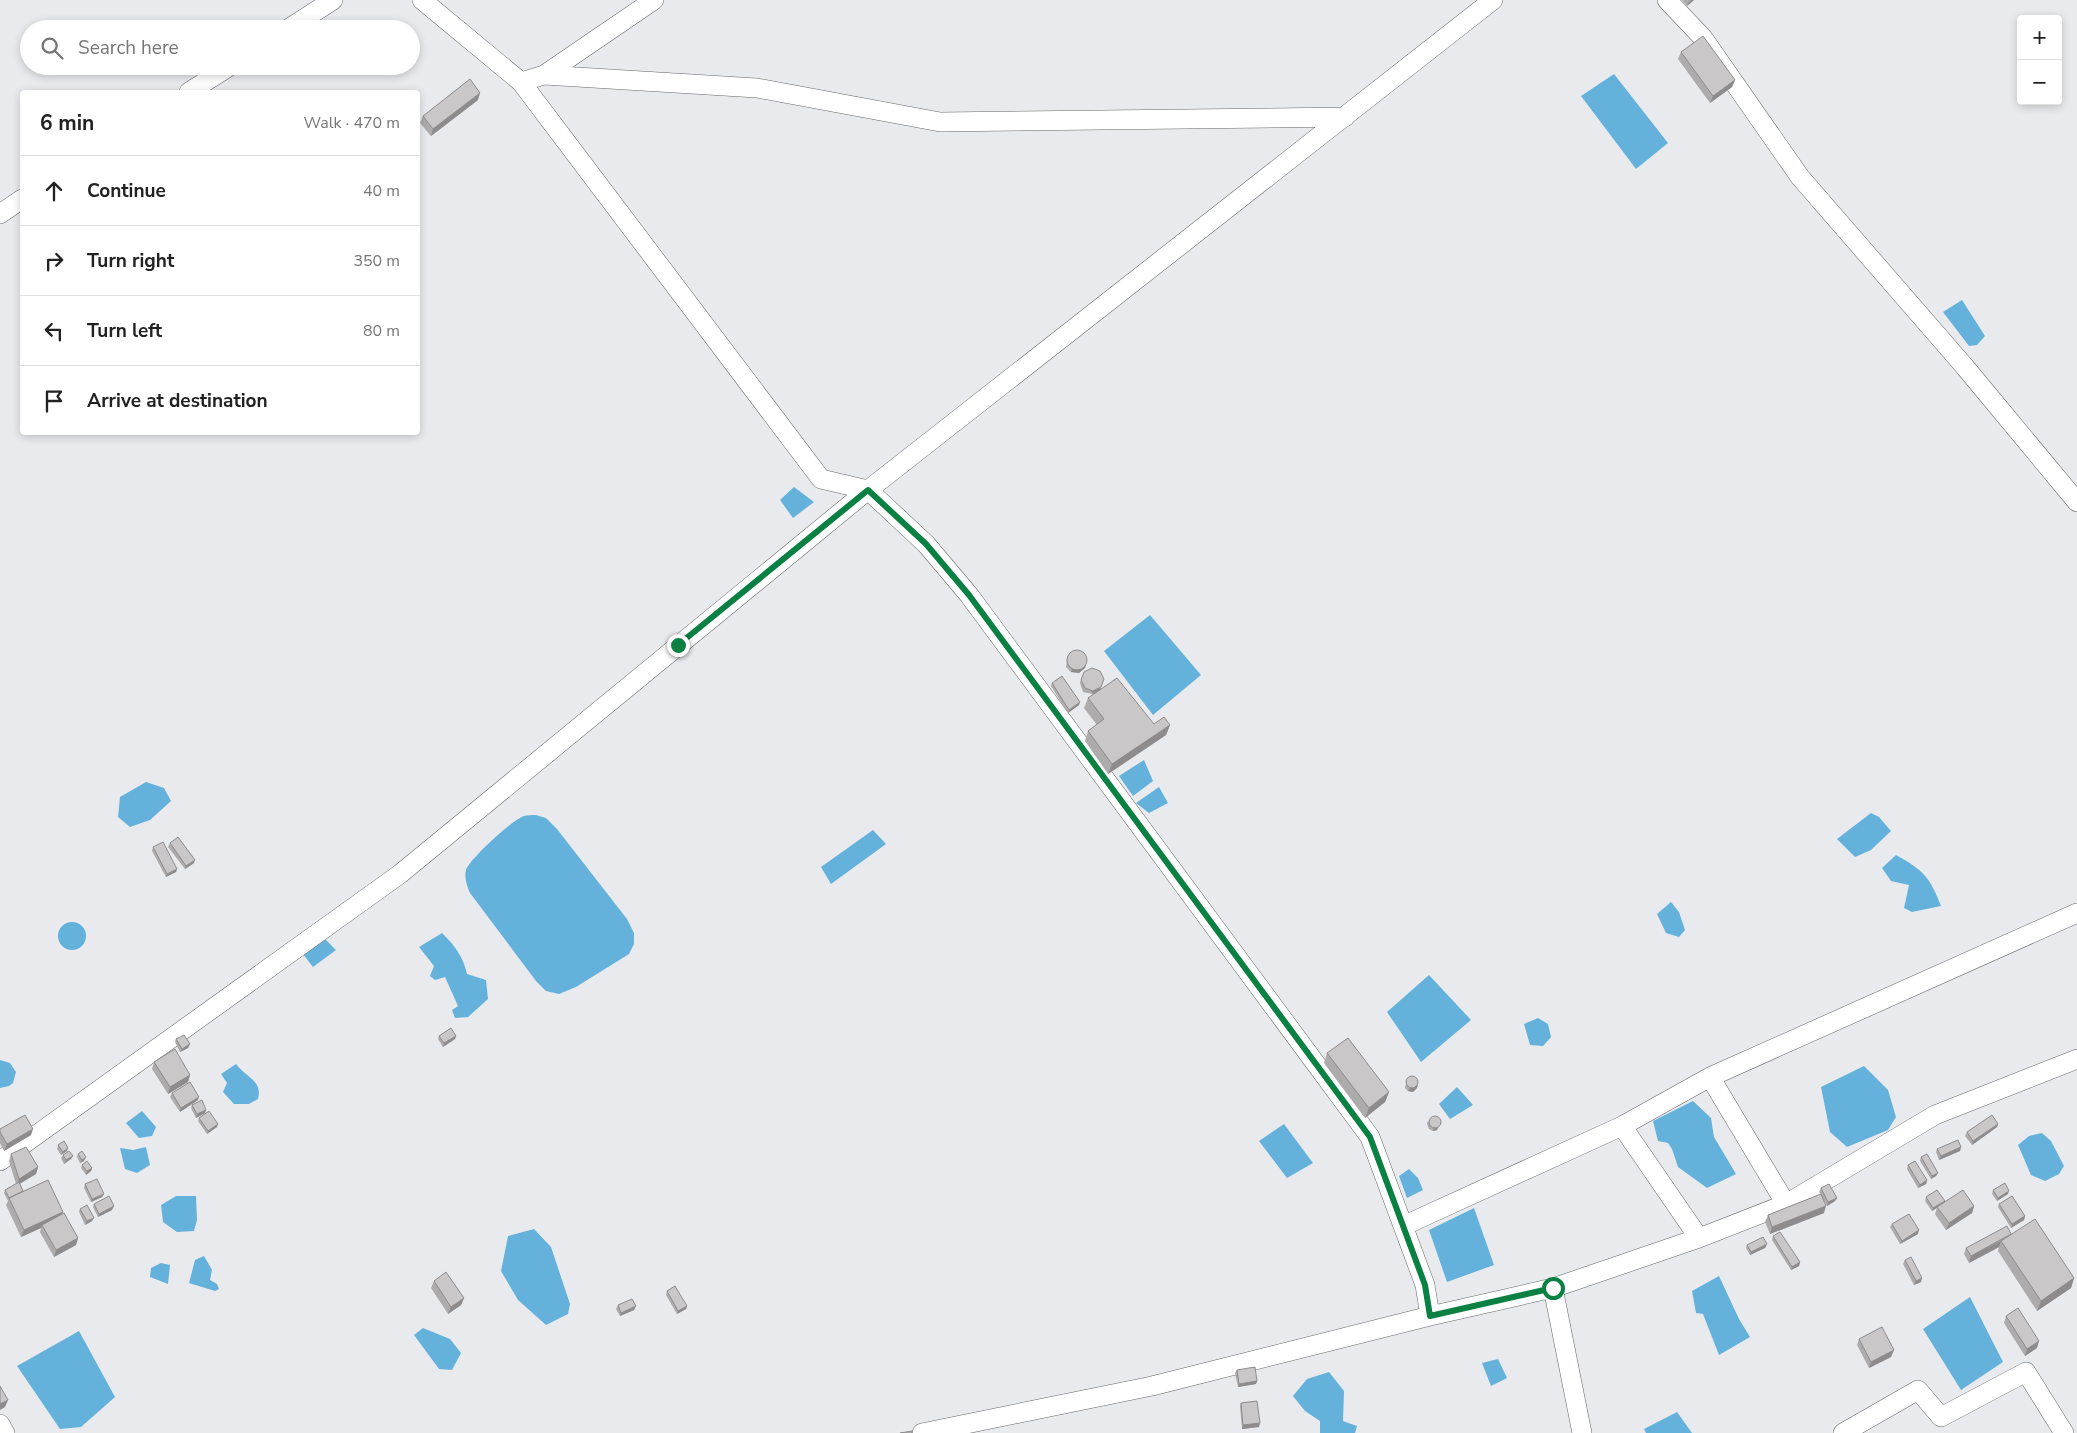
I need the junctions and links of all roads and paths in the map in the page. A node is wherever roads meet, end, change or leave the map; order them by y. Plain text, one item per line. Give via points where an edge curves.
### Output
1 (333, 0) edge
2 (422, 0) edge
3 (654, 0) edge
4 (1493, 0) edge
5 (1667, 0) edge
6 (302, 20) edge
7 (216, 75) edge
8 (544, 75) junction
9 (521, 82) junction
10 (192, 90) edge
11 (1345, 117) junction
12 (20, 201) edge
13 (0, 214) edge
14 (868, 490) junction
15 (2077, 502) edge
16 (2077, 913) edge
17 (2077, 1059) edge
18 (1710, 1077) junction
19 (1622, 1126) junction
20 (0, 1162) edge
21 (1786, 1204) junction
22 (1403, 1226) junction
23 (1699, 1238) junction
24 (1553, 1288) junction
25 (1430, 1316) junction
26 (0, 1424) edge
27 (5, 1433) edge
28 (922, 1433) edge
29 (1582, 1433) edge
30 (1843, 1433) edge
31 (2064, 1433) edge

1 - 6 street
2 - 9 street
3 - 8 street
4 - 11 street
5 - 15 street via 1703,38 1800,177
7 - 10 street
8 - 9 street
8 - 11 street via 757,88 940,122
9 - 14 street via 821,479
11 - 14 street
12 - 13 street
14 - 20 street via 400,874
14 - 22 street via 926,544 969,595 1370,1137
16 - 18 street
17 - 21 street via 1935,1115
18 - 19 street
18 - 21 street
19 - 22 street
19 - 23 street
21 - 23 street
22 - 25 street via 1425,1285
23 - 24 street
24 - 25 street
24 - 29 street
25 - 28 street via 1152,1386
26 - 27 street
30 - 31 street via 1918,1390 1941,1417 2026,1372

